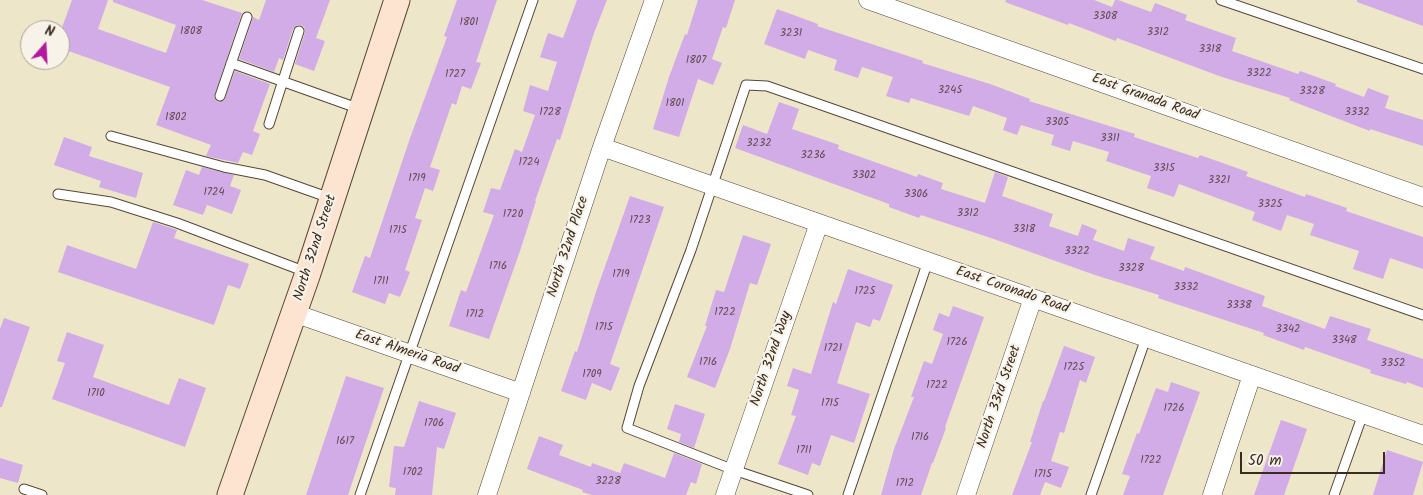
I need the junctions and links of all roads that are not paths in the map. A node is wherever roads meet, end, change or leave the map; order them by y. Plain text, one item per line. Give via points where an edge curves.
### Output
1 (397, 0) edge
2 (533, 0) edge
3 (654, 0) edge
4 (868, 0) edge
5 (1221, 0) edge
6 (247, 17) dead end
7 (299, 31) dead end
8 (231, 63) junction
9 (1423, 69) edge
10 (283, 82) junction
11 (220, 96) dead end
12 (361, 109) junction
13 (269, 124) dead end
14 (111, 136) dead end
15 (602, 147) junction
16 (712, 186) junction
17 (58, 194) dead end
18 (1423, 197) edge
19 (332, 198) junction
20 (819, 223) junction
21 (928, 261) junction
22 (308, 273) junction
23 (1033, 298) junction
24 (294, 313) junction
25 (1423, 315) edge
26 (1146, 338) junction
27 (409, 353) junction
28 (1252, 375) junction
29 (521, 393) junction
30 (1362, 414) junction
31 (1423, 435) edge
32 (734, 470) junction
33 (24, 489) dead end
34 (42, 495) edge
35 (230, 495) edge
36 (360, 495) edge
37 (487, 495) edge
38 (725, 495) edge
39 (808, 495) edge
40 (848, 495) edge
41 (966, 495) edge
42 (1091, 495) edge
43 (1212, 495) edge
44 (1334, 495) edge

1 - 12 main road, North 32nd Street
2 - 27 lane
3 - 15 street, North 32nd Place
4 - 18 street, East Granada Road
5 - 9 lane
6 - 8 lane
7 - 10 lane
8 - 10 lane
8 - 11 lane
10 - 12 lane
10 - 13 lane
12 - 19 main road, North 32nd Street
14 - 19 lane via 224,168 265,175
15 - 16 street, East Coronado Road
15 - 29 street, North 32nd Place
16 - 20 street, East Coronado Road
16 - 25 lane via 746,85 767,86
16 - 32 lane via 639,386 627,428
17 - 22 lane via 111,202 177,223
19 - 22 main road, North 32nd Street
20 - 21 street, East Coronado Road
20 - 32 street, North 32nd Way
21 - 23 street, East Coronado Road
21 - 40 lane
22 - 24 main road, North 32nd Street
23 - 26 street, East Coronado Road
23 - 41 street, North 33rd Street
24 - 27 street, East Almeria Road
24 - 35 main road, North 32nd Street
26 - 28 street, East Coronado Road
26 - 42 lane
27 - 29 street, East Almeria Road
27 - 36 lane
28 - 30 street, East Coronado Road
28 - 43 street
29 - 37 street, North 32nd Place
30 - 31 street, East Coronado Road
30 - 44 lane
32 - 38 street, North 32nd Way
32 - 39 lane
33 - 34 lane

